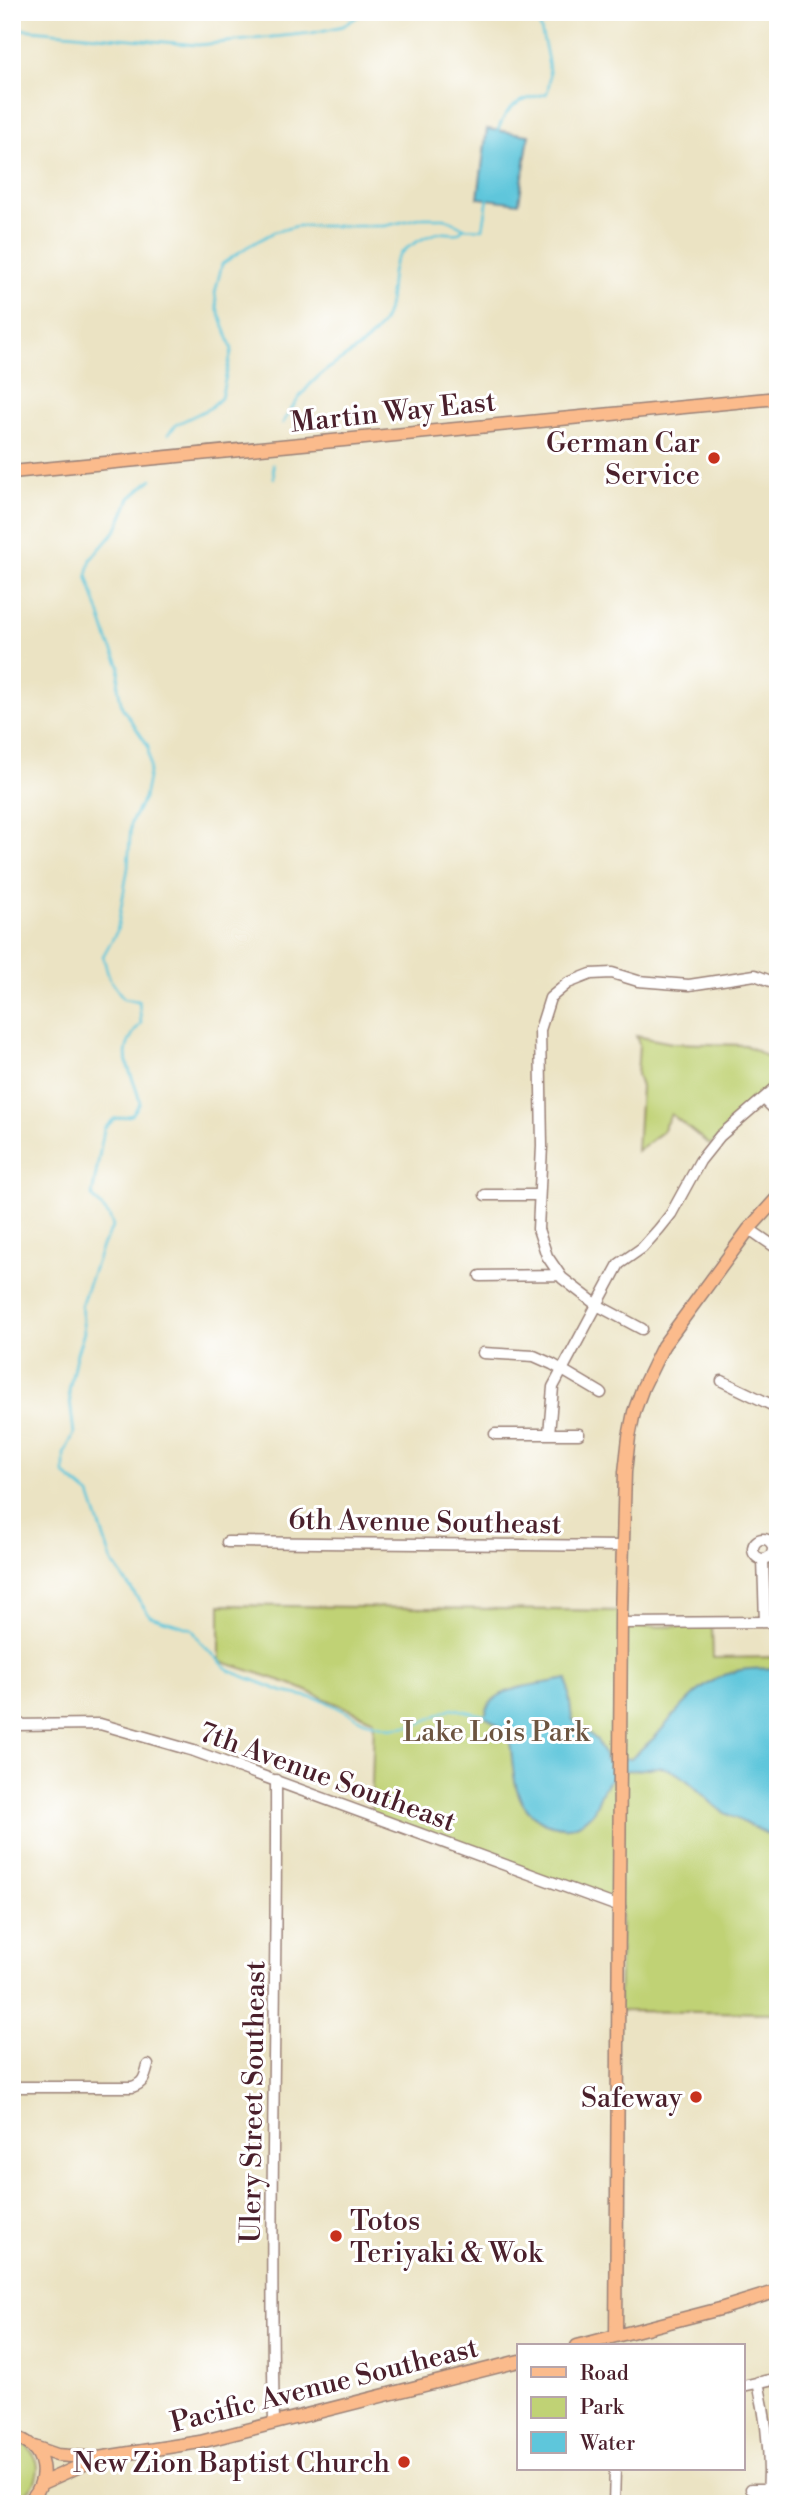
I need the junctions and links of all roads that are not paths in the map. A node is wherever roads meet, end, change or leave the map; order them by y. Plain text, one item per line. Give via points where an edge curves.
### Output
1 (778, 398) edge
2 (12, 472) edge
3 (778, 984) edge
4 (778, 1086) edge
5 (764, 1099) junction
6 (778, 1113) edge
7 (485, 1195) dead end
8 (539, 1195) junction
9 (778, 1197) edge
10 (749, 1229) junction
11 (778, 1249) edge
12 (560, 1275) junction
13 (480, 1276) dead end
14 (597, 1305) junction
15 (642, 1329) dead end
16 (483, 1353) dead end
17 (563, 1370) junction
18 (722, 1381) dead end
19 (601, 1393) dead end
20 (778, 1408) edge
21 (495, 1434) dead end
22 (549, 1434) junction
23 (579, 1434) dead end
24 (227, 1542) dead end
25 (623, 1546) junction
26 (764, 1559) dead end
27 (765, 1622) junction
28 (778, 1622) edge
29 (621, 1623) junction
30 (12, 1725) edge
31 (276, 1780) junction
32 (620, 1907) junction
33 (148, 2066) dead end
34 (12, 2087) edge
35 (778, 2291) edge
36 (616, 2341) edge
37 (593, 2344) edge
38 (517, 2362) edge
39 (778, 2378) edge
40 (758, 2382) junction
41 (744, 2386) edge
42 (274, 2424) junction
43 (12, 2437) edge
44 (32, 2446) junction
45 (98, 2458) junction
46 (615, 2470) edge
47 (751, 2489) dead end
48 (773, 2490) edge
49 (38, 2493) edge
50 (25, 2504) edge
51 (614, 2504) edge
52 (767, 2504) edge

1 - 2 main road, Martin Way East
3 - 8 street via 755,975 689,985 591,974 568,983 550,998 540,1030
4 - 5 street
5 - 6 street
5 - 14 street via 710,1146 671,1214 642,1248 619,1264
7 - 8 street
8 - 12 street via 538,1229 547,1256
9 - 10 main road
10 - 11 street
10 - 25 main road via 650,1370 629,1437
12 - 13 street
12 - 14 street
14 - 15 street
14 - 17 street
16 - 17 street via 534,1356
17 - 19 street
17 - 22 street via 553,1387
18 - 20 street
21 - 22 street
22 - 23 street
24 - 25 street, 6th Avenue Southeast
25 - 29 main road
26 - 27 street
27 - 28 street
27 - 29 street
29 - 32 main road
30 - 31 street, 7th Avenue Southeast via 100,1724
31 - 32 street, 7th Avenue Southeast
31 - 42 street, Ulery Street Southeast
32 - 36 main road
33 - 34 street via 145,2079 132,2087
35 - 36 main road
36 - 37 main road
38 - 42 main road, Pacific Avenue Southeast
39 - 40 street
40 - 41 street
40 - 48 street
42 - 45 main road, Pacific Avenue Southeast via 200,2442
43 - 44 main road, Pacific Avenue Southeast
44 - 45 main road, Pacific Avenue Southeast via 57,2455
44 - 49 main road via 43,2468
45 - 49 main road, Pacific Avenue Southeast
46 - 51 street
47 - 48 street
48 - 52 street
49 - 50 main road

